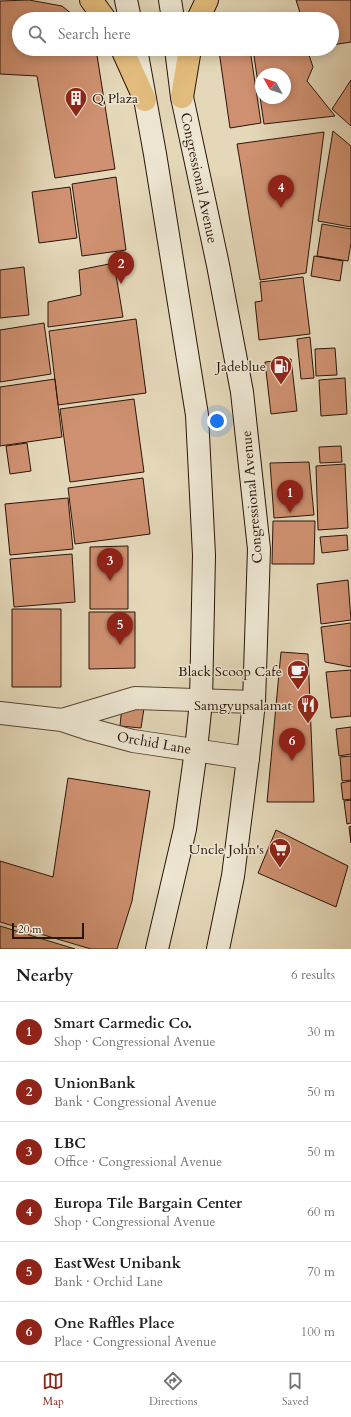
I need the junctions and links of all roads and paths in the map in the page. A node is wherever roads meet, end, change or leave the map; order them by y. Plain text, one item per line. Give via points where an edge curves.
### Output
1 (91, 0) edge
2 (126, 0) edge
3 (170, 0) edge
4 (207, 0) edge
5 (100, 12) edge
6 (129, 12) edge
7 (172, 12) edge
8 (201, 12) edge
9 (125, 56) edge
10 (137, 56) edge
11 (177, 56) edge
12 (189, 56) edge
13 (182, 97) junction
14 (146, 100) junction
15 (201, 701) junction
16 (254, 702) junction
17 (0, 714) edge
18 (62, 720) junction
19 (196, 750) junction
20 (248, 758) junction
21 (157, 949) edge
22 (218, 949) edge

1 - 5 main road
2 - 6 main road
3 - 7 main road
4 - 8 main road
9 - 14 main road
10 - 14 main road
11 - 13 main road, Congressional Avenue
12 - 13 main road
13 - 16 main road, Congressional Avenue via 242,392 259,549
14 - 15 main road via 197,415 204,555
15 - 16 main road, Orchid Lane
15 - 18 main road, Orchid Lane via 135,698
15 - 19 main road
16 - 20 main road, Congressional Avenue
17 - 18 main road, Orchid Lane
18 - 19 main road, Orchid Lane via 133,741
19 - 20 main road, Orchid Lane
19 - 21 main road via 185,829
20 - 22 main road, Congressional Avenue via 233,876

